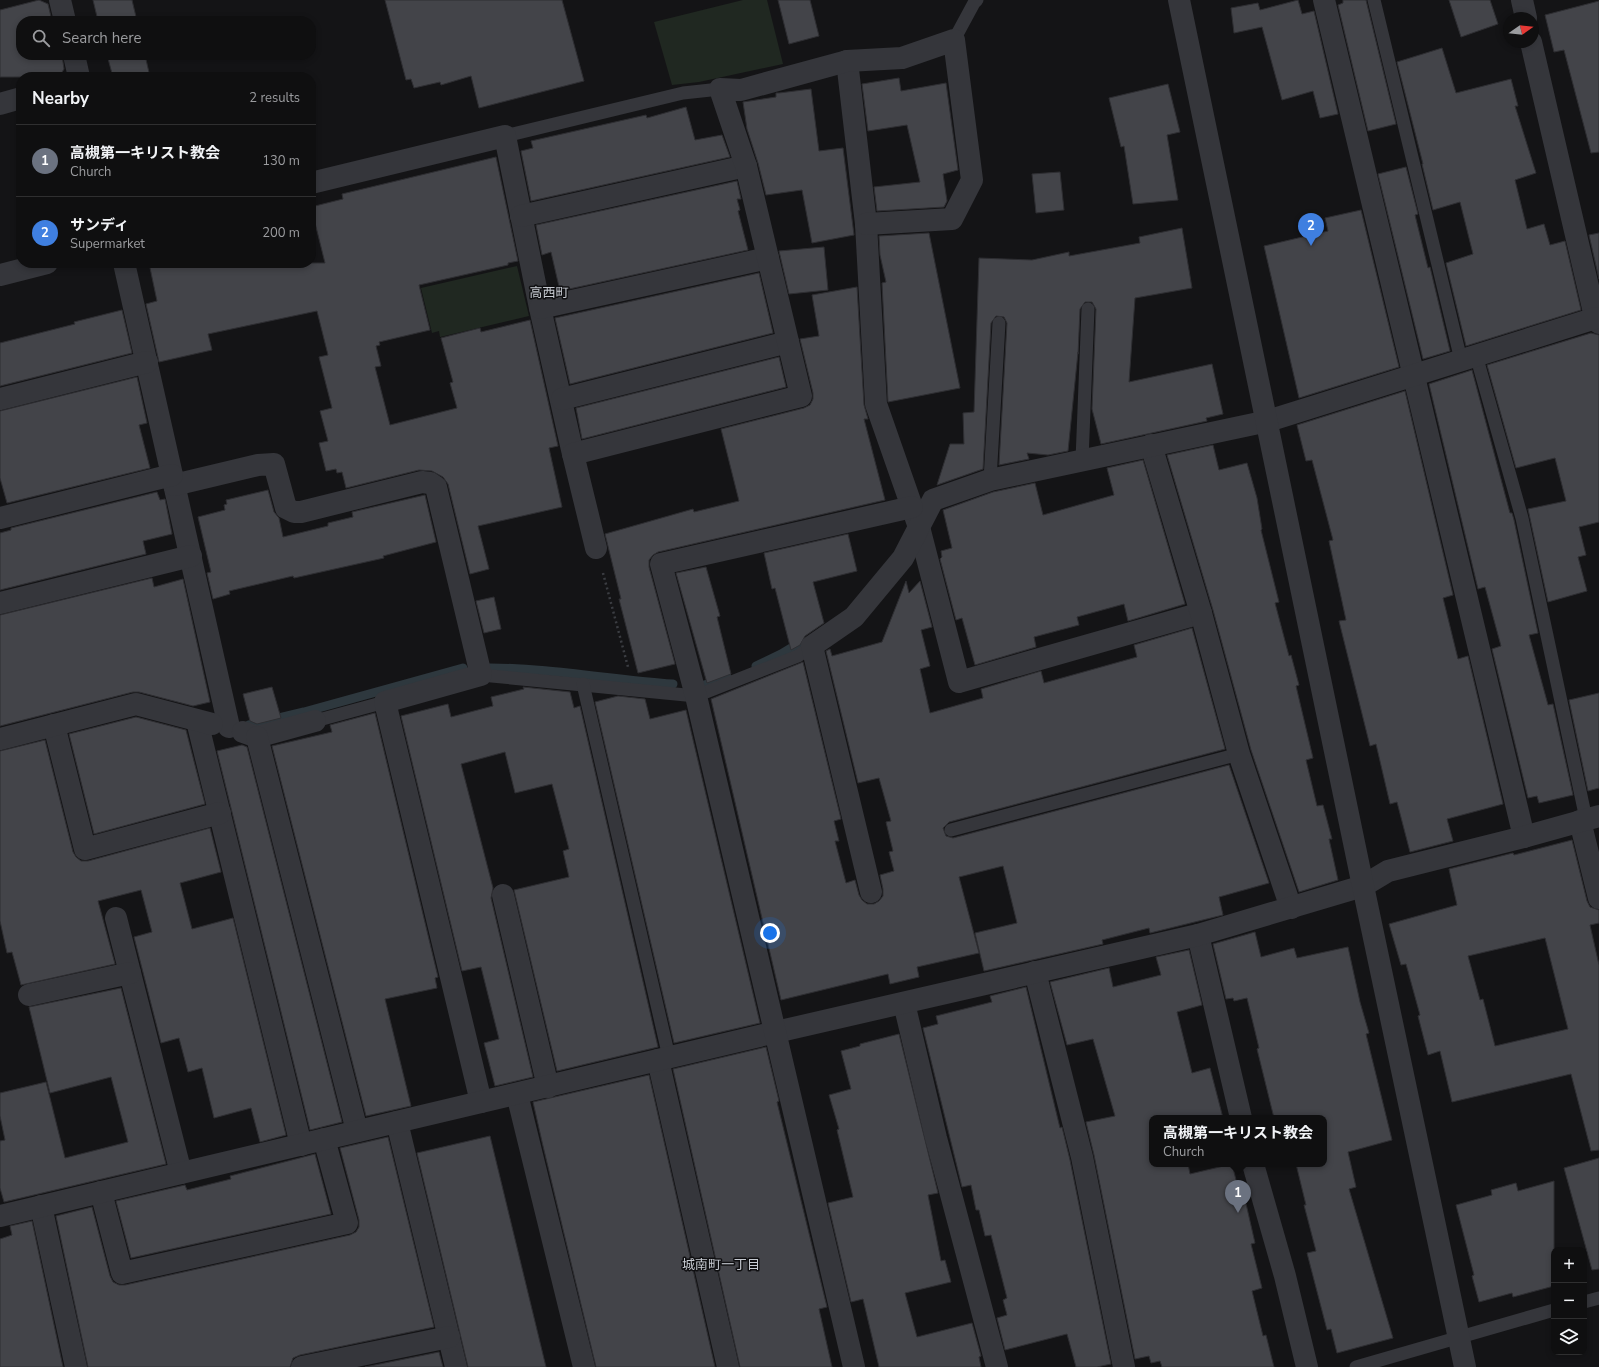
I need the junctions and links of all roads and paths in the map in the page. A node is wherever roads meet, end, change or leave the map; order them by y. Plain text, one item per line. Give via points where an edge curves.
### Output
1 (60, 0) edge
2 (977, 0) edge
3 (1179, 0) edge
4 (1324, 0) edge
5 (1374, 0) edge
6 (1522, 0) edge
7 (1525, 12) edge
8 (65, 16) edge
9 (954, 40) junction
10 (1532, 48) edge
11 (75, 60) edge
12 (847, 61) junction
13 (78, 72) edge
14 (720, 90) junction
15 (16, 99) edge
16 (0, 104) edge
17 (505, 136) junction
18 (746, 166) junction
19 (316, 182) edge
20 (521, 216) junction
21 (866, 224) junction
22 (768, 258) junction
23 (27, 268) edge
24 (125, 268) edge
25 (0, 275) edge
26 (540, 308) junction
27 (1088, 309) dead end
28 (1597, 321) edge
29 (1000, 324) dead end
30 (788, 342) junction
31 (1469, 357) junction
32 (147, 362) junction
33 (1413, 374) junction
34 (0, 399) edge
35 (562, 399) junction
36 (1268, 421) junction
37 (1151, 445) junction
38 (573, 454) junction
39 (1082, 460) junction
40 (173, 480) junction
41 (990, 480) junction
42 (912, 507) junction
43 (0, 518) edge
44 (919, 527) junction
45 (596, 548) joint
46 (191, 556) junction
47 (0, 603) edge
48 (1201, 613) junction
49 (812, 646) junction
50 (481, 675) junction
51 (583, 684) junction
52 (633, 688) junction
53 (696, 696) junction
54 (385, 702) junction
55 (197, 721) junction
56 (315, 721) joint
57 (54, 725) junction
58 (230, 727) junction
59 (257, 737) junction
60 (0, 739) edge
61 (1239, 754) junction
62 (220, 814) junction
63 (1588, 819) edge
64 (950, 830) dead end
65 (1524, 837) junction
66 (1363, 886) junction
67 (871, 892) dead end
68 (503, 895) dead end
69 (1599, 898) edge
70 (1291, 908) junction
71 (116, 918) dead end
72 (1198, 935) junction
73 (1035, 972) junction
74 (130, 973) junction
75 (29, 996) dead end
76 (904, 1003) junction
77 (776, 1032) junction
78 (663, 1058) junction
79 (548, 1087) junction
80 (517, 1094) junction
81 (481, 1102) junction
82 (1240, 1115) edge
83 (397, 1122) junction
84 (357, 1131) junction
85 (324, 1139) junction
86 (301, 1145) junction
87 (1254, 1167) edge
88 (182, 1173) junction
89 (101, 1192) junction
90 (41, 1206) junction
91 (0, 1216) edge
92 (1599, 1298) edge
93 (1587, 1301) edge
94 (1551, 1311) edge
95 (449, 1337) junction
96 (1459, 1337) junction
97 (387, 1359) edge
98 (76, 1367) edge
99 (302, 1367) edge
100 (456, 1367) edge
101 (584, 1367) edge
102 (728, 1367) edge
103 (854, 1367) edge
104 (997, 1367) edge
105 (1124, 1367) edge
106 (1307, 1367) edge
107 (1356, 1367) edge
108 (1465, 1367) edge

1 - 8 street
2 - 9 lane
3 - 36 street
4 - 33 street
5 - 31 lane
6 - 7 street
9 - 12 street via 902,58
9 - 21 street via 972,180 952,219
10 - 28 street
11 - 13 street
12 - 14 street via 741,90
12 - 21 street
14 - 17 lane via 683,93
14 - 18 street
15 - 16 street
17 - 19 street
17 - 20 street
18 - 20 street
18 - 22 street
20 - 26 street
21 - 42 street via 876,404
22 - 26 street
22 - 30 street
23 - 25 street
24 - 32 street
26 - 35 street
27 - 39 lane
28 - 31 street
29 - 41 lane
30 - 35 street
30 - 38 street via 801,396
31 - 33 street
31 - 63 lane via 1522,518
32 - 34 street
32 - 40 street
33 - 36 street
33 - 65 street
35 - 38 street
36 - 37 street
36 - 66 street
37 - 39 street
37 - 48 street
38 - 45 street
39 - 41 street
40 - 43 street
40 - 46 street
40 - 50 street via 274,464 286,508 294,512 422,482 430,483 436,488
41 - 44 street via 933,500
42 - 44 street
42 - 53 street via 661,564
44 - 48 street via 959,682
44 - 49 street via 903,558 854,617
45 - 52 path
46 - 47 street
46 - 58 street
48 - 61 street
49 - 53 lane via 798,656
49 - 67 street
50 - 51 lane
50 - 54 street
51 - 52 lane
51 - 78 lane
52 - 53 lane
53 - 77 street
54 - 56 lane
54 - 81 street
55 - 57 street via 136,704
55 - 58 street
55 - 62 street
56 - 59 street
57 - 60 street
57 - 62 street via 85,849
58 - 59 street
59 - 84 street
61 - 64 lane
61 - 70 street
62 - 86 street
63 - 65 street
63 - 69 street
65 - 66 street via 1388,871
66 - 70 street
66 - 96 street
68 - 79 street
70 - 72 street
71 - 74 street
72 - 73 street
72 - 82 street
73 - 76 street
73 - 105 street via 1082,1157
74 - 75 street
74 - 88 street
76 - 77 street
76 - 104 street via 936,1138
77 - 78 street
77 - 103 street
78 - 79 street
78 - 102 street
79 - 80 street
80 - 81 street
80 - 101 street
81 - 83 street
83 - 84 street
83 - 95 street
84 - 85 street
85 - 86 street
85 - 89 street via 347,1223 122,1273
86 - 88 street
87 - 106 street via 1285,1276
88 - 89 street
89 - 90 street
90 - 91 street
90 - 98 street
92 - 93 lane
94 - 96 lane
95 - 97 street
95 - 100 street
96 - 107 lane
96 - 108 street
97 - 99 street

